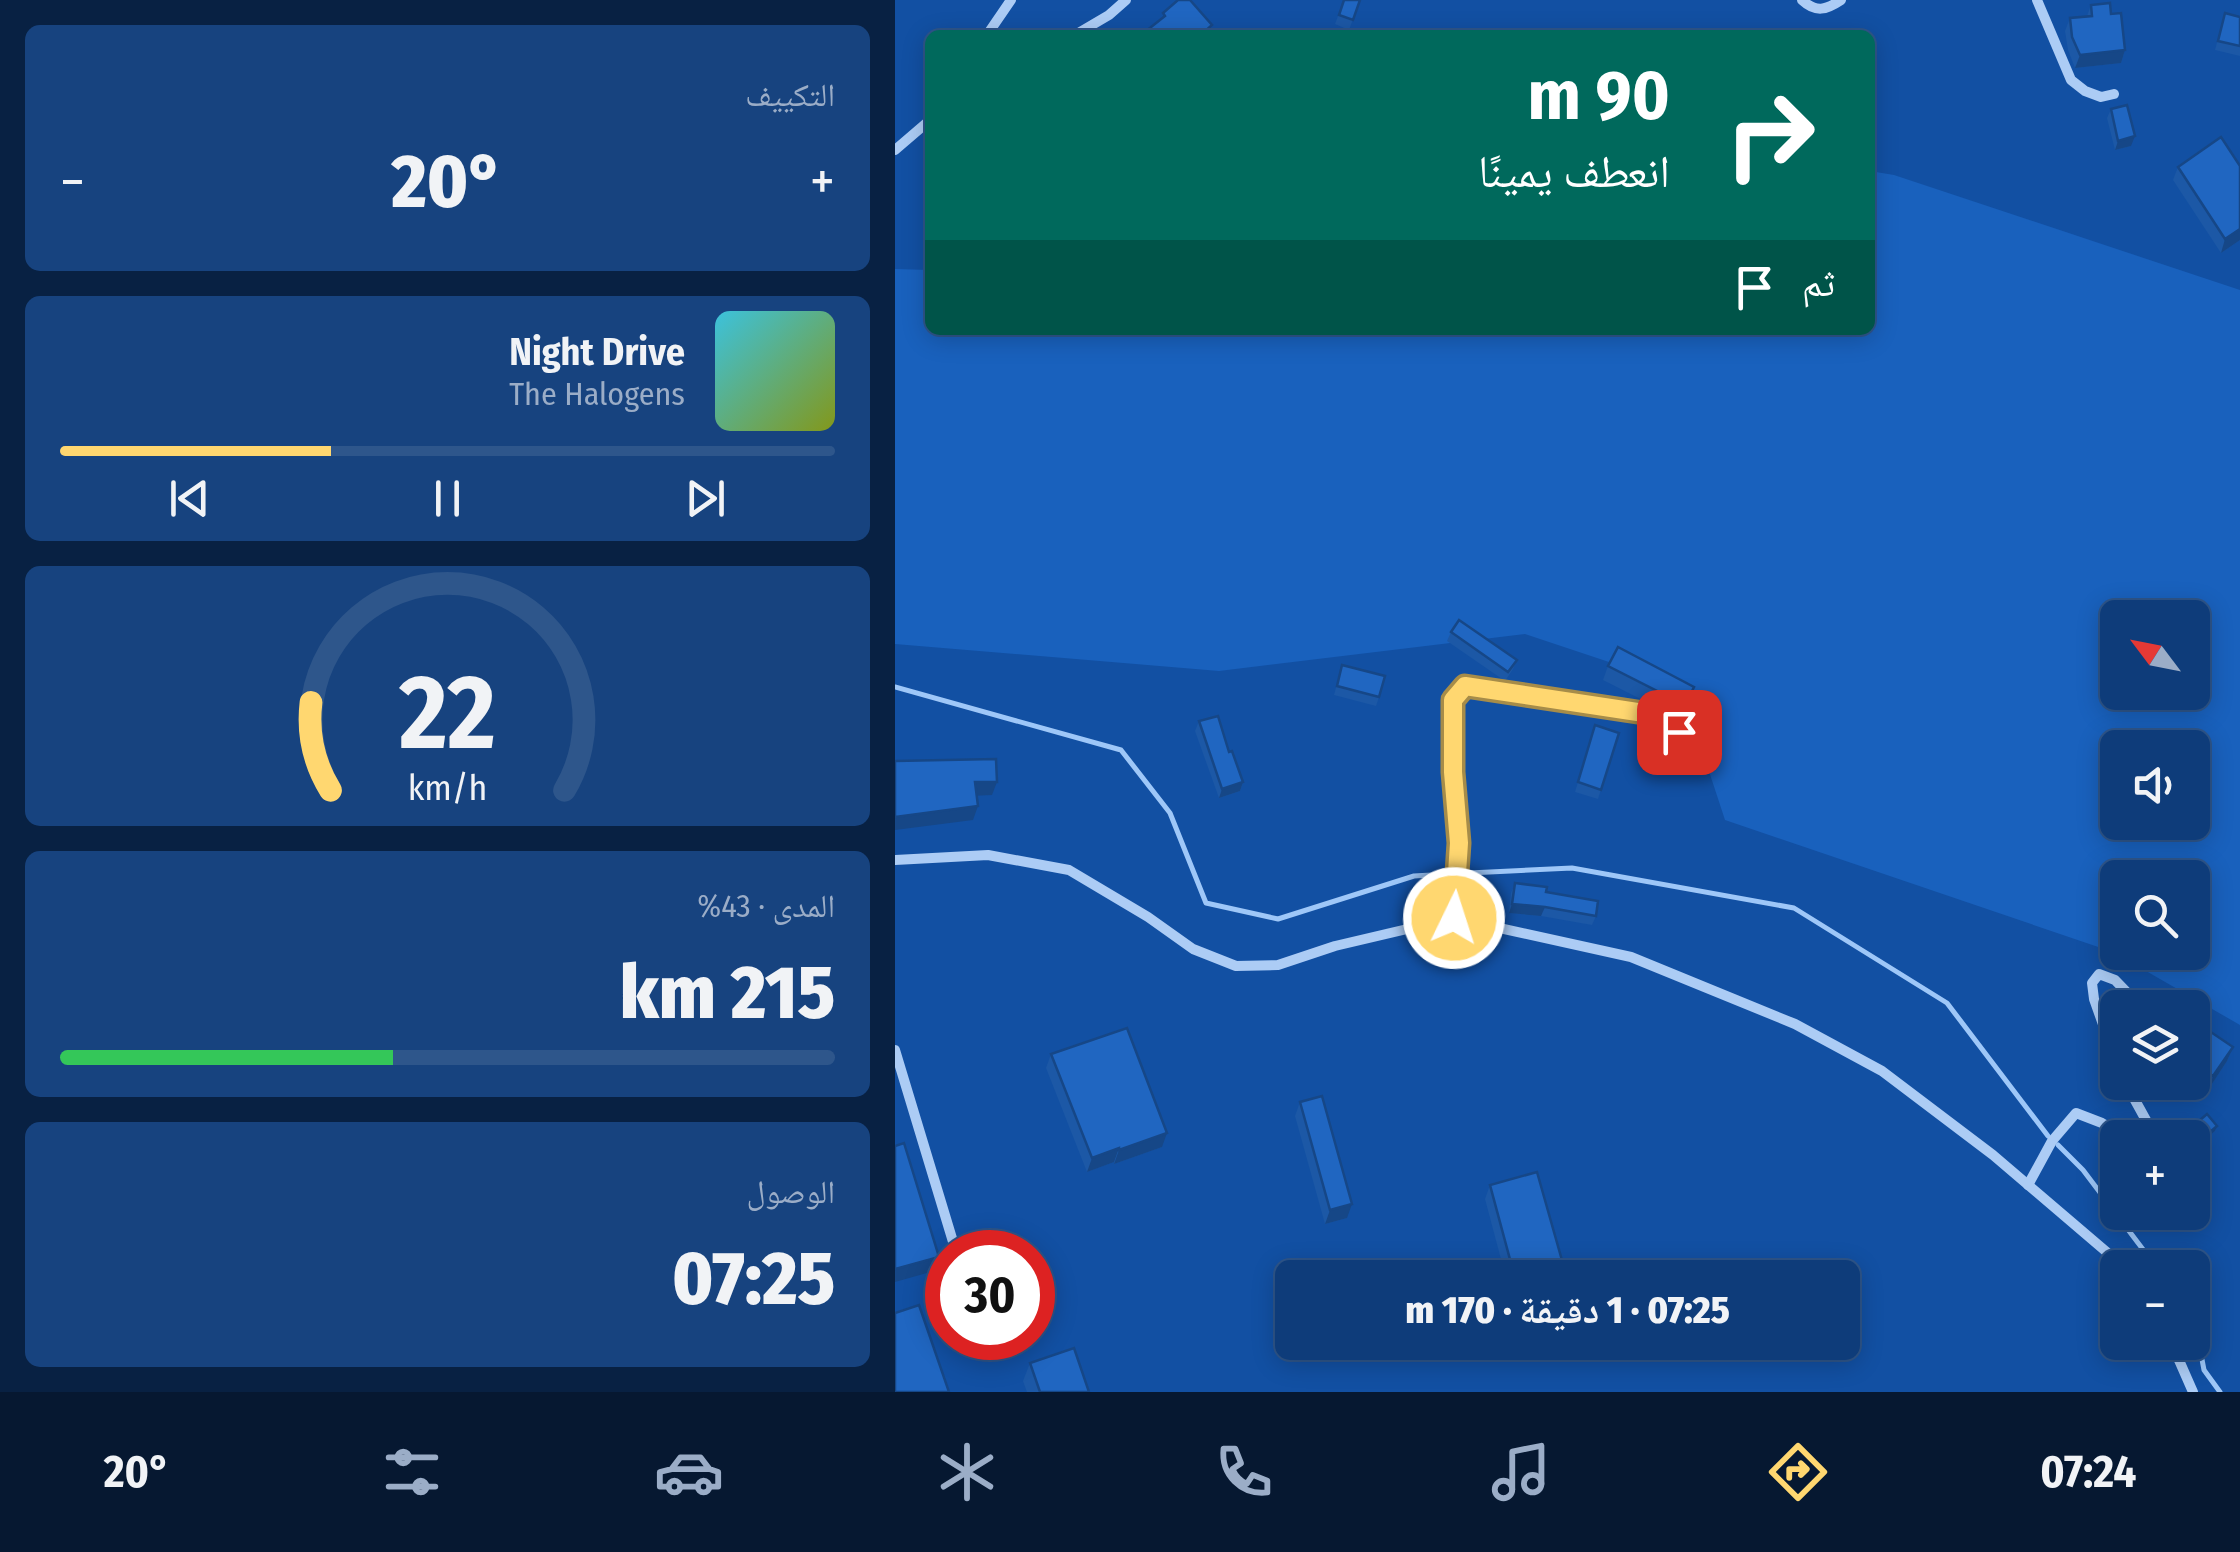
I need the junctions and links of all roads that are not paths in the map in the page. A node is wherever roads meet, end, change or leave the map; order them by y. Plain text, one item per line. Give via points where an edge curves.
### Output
1 (1011, 0) edge
2 (1126, 0) edge
3 (1802, 0) edge
4 (1841, 0) edge
5 (2037, 0) edge
6 (990, 30) edge
7 (1084, 30) edge
8 (2114, 94) dead end
9 (925, 124) edge
10 (895, 150) edge
11 (1679, 732) dead end
12 (895, 860) edge
13 (1454, 918) junction
14 (2125, 990) edge
15 (2100, 1015) edge
16 (895, 1050) edge
17 (2100, 1122) edge
18 (2028, 1185) junction
19 (950, 1230) edge
20 (2104, 1250) edge
21 (2179, 1360) edge
22 (2193, 1392) edge

1 - 6 street
2 - 7 street
3 - 4 street via 1814,10
5 - 8 street via 2071,80 2101,98
9 - 10 street
11 - 13 street via 1644,713 1465,686 1453,700 1459,843
12 - 13 street via 988,855 1069,870 1193,949 1236,966 1278,965
13 - 18 street via 1631,957 1795,1024 1882,1071
14 - 15 street via 2099,974 2092,983
16 - 19 street
17 - 18 street via 2076,1113
18 - 20 street
21 - 22 street

